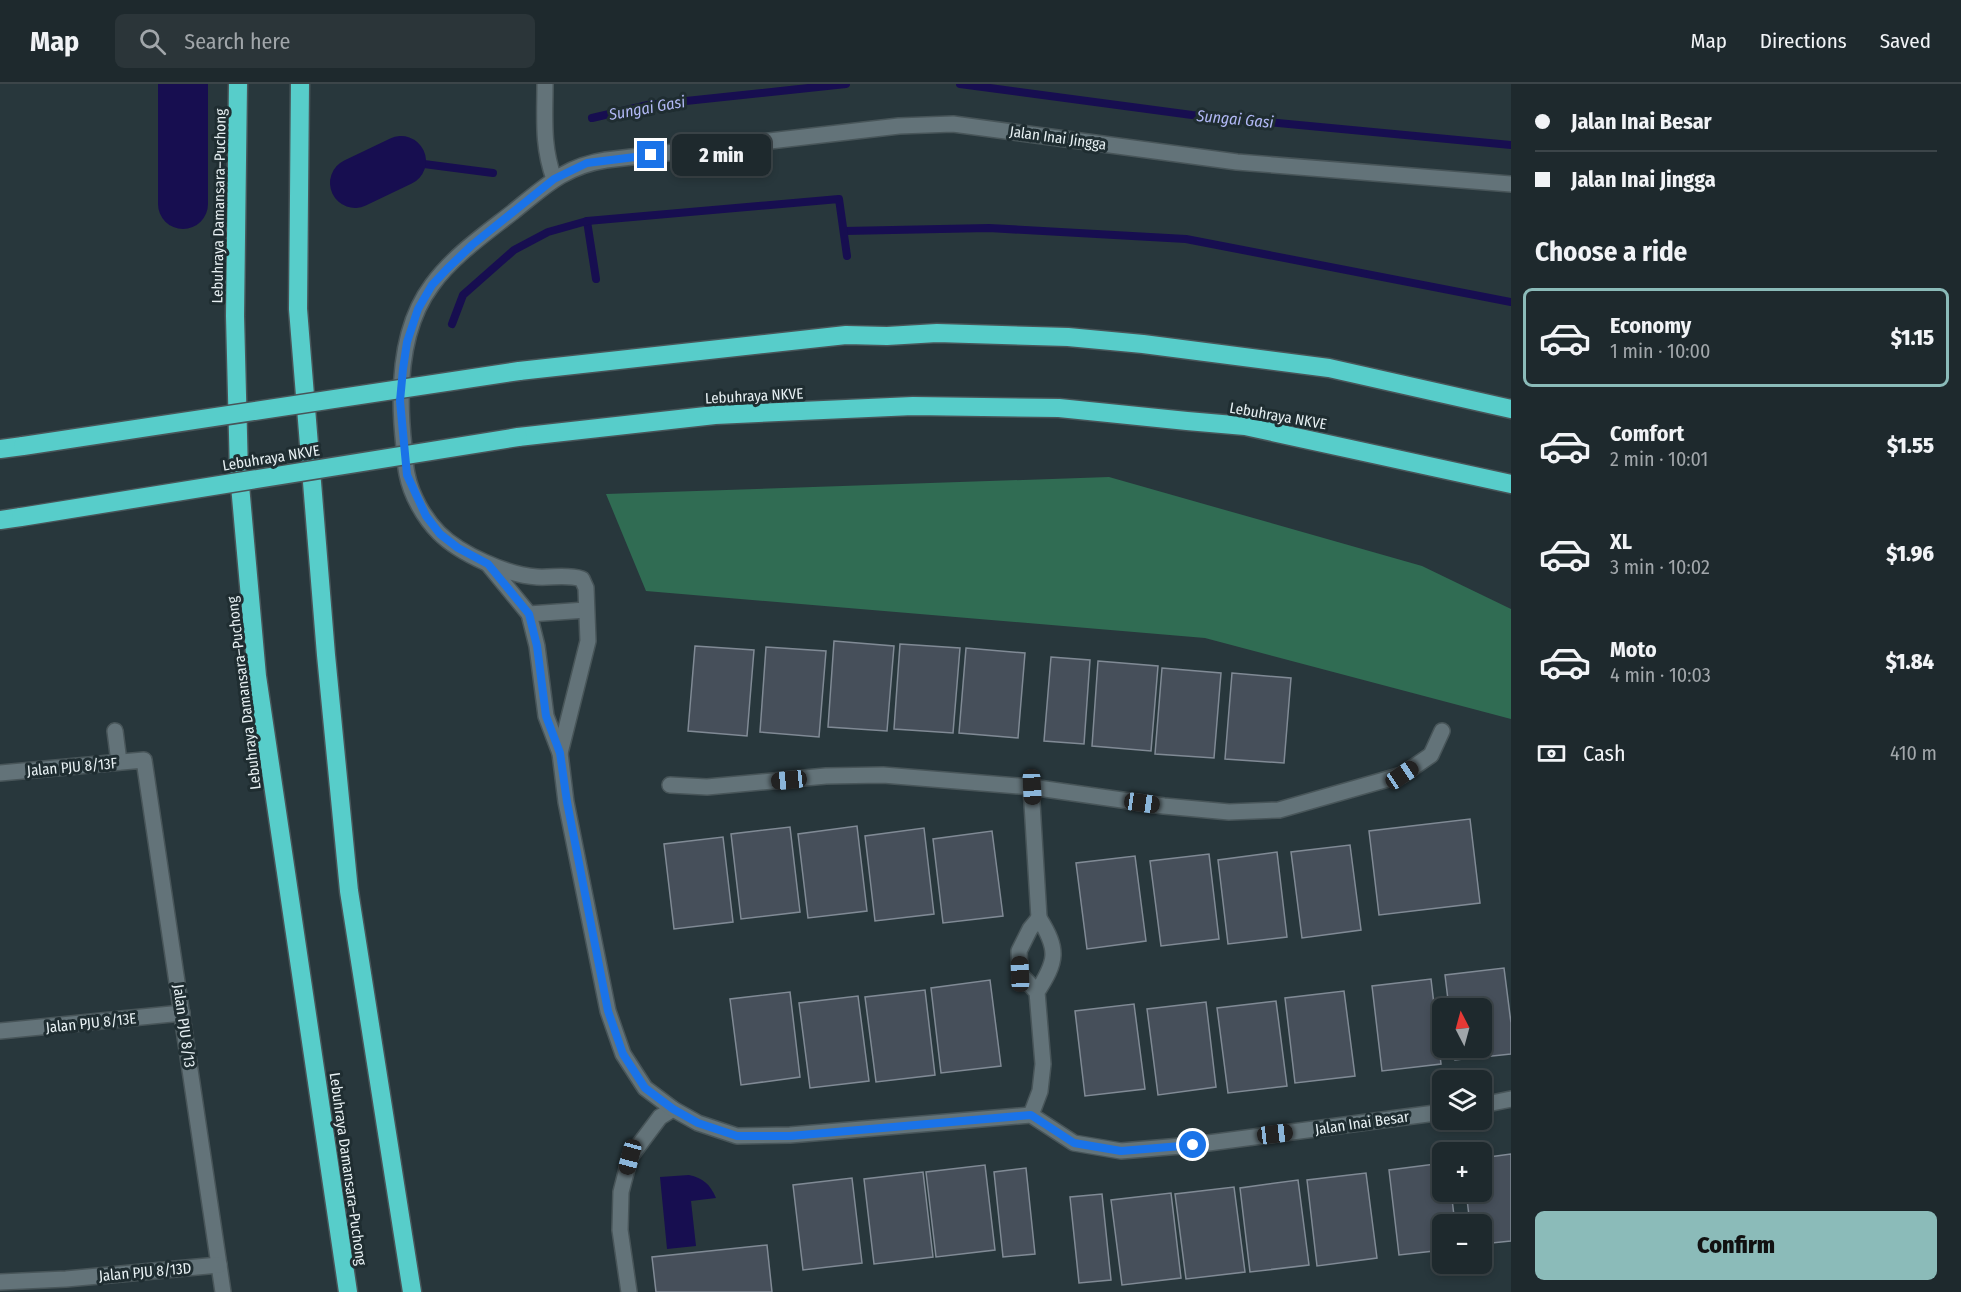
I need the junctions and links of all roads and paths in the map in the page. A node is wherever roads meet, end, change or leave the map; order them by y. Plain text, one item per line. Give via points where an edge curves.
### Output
1 (238, 84) edge
2 (300, 84) edge
3 (545, 84) edge
4 (554, 179) junction
5 (1511, 184) edge
6 (1511, 409) edge
7 (0, 449) edge
8 (1511, 484) edge
9 (0, 520) edge
10 (488, 564) junction
11 (586, 610) junction
12 (529, 614) junction
13 (115, 731) dead end
14 (1442, 731) dead end
15 (560, 753) junction
16 (144, 760) joint
17 (119, 762) junction
18 (0, 773) edge
19 (670, 785) dead end
20 (1032, 787) junction
21 (1039, 918) junction
22 (1037, 992) junction
23 (182, 1013) junction
24 (0, 1030) edge
25 (1511, 1100) edge
26 (1492, 1103) edge
27 (673, 1109) junction
28 (1432, 1113) edge
29 (1031, 1115) junction
30 (219, 1265) junction
31 (0, 1282) edge
32 (223, 1292) edge
33 (348, 1292) edge
34 (412, 1292) edge
35 (630, 1292) edge

1 - 33 highway, Lebuhraya Damansara–Puchong via 235,316 239,474 257,676
2 - 34 highway via 298,309 327,667 349,891
3 - 4 street via 544,144
4 - 5 street, Jalan Inai Jingga via 579,165 606,160 899,126 953,124 1237,162
4 - 10 street, Jalan Inai Jingga via 472,245 432,285 418,309 407,342 400,401 407,475 426,516 440,534
6 - 7 highway, bridge via 1329,368 1205,352 1068,337 846,335 519,371
8 - 9 highway, Lebuhraya NKVE, bridge via 1245,426 1059,408 913,406 715,415 518,436
10 - 11 street via 536,577 582,579
10 - 12 street
11 - 12 street
11 - 15 street via 588,641
12 - 15 street via 546,716
13 - 17 street
14 - 20 street via 1431,755 1402,775 1279,810 1229,813
15 - 27 street via 608,1011 623,1054 645,1088
16 - 17 street, Jalan PJU 8/13F
16 - 23 street, Jalan PJU 8/13
17 - 18 street, Jalan PJU 8/13F
19 - 20 street via 707,787 883,775
20 - 21 street
21 - 22 street via 1054,949 1051,970
21 - 22 street via 1019,951 1020,974
22 - 29 street via 1043,1064 1040,1091
23 - 24 street, Jalan PJU 8/13E
23 - 30 street, Jalan PJU 8/13
25 - 26 street
27 - 29 street via 698,1123 737,1136 790,1136
27 - 35 street via 660,1117 630,1157 621,1192 620,1230
28 - 29 street, Jalan Inai Besar via 1121,1151 1074,1143
30 - 31 street, Jalan PJU 8/13D
30 - 32 street, Jalan PJU 8/13

